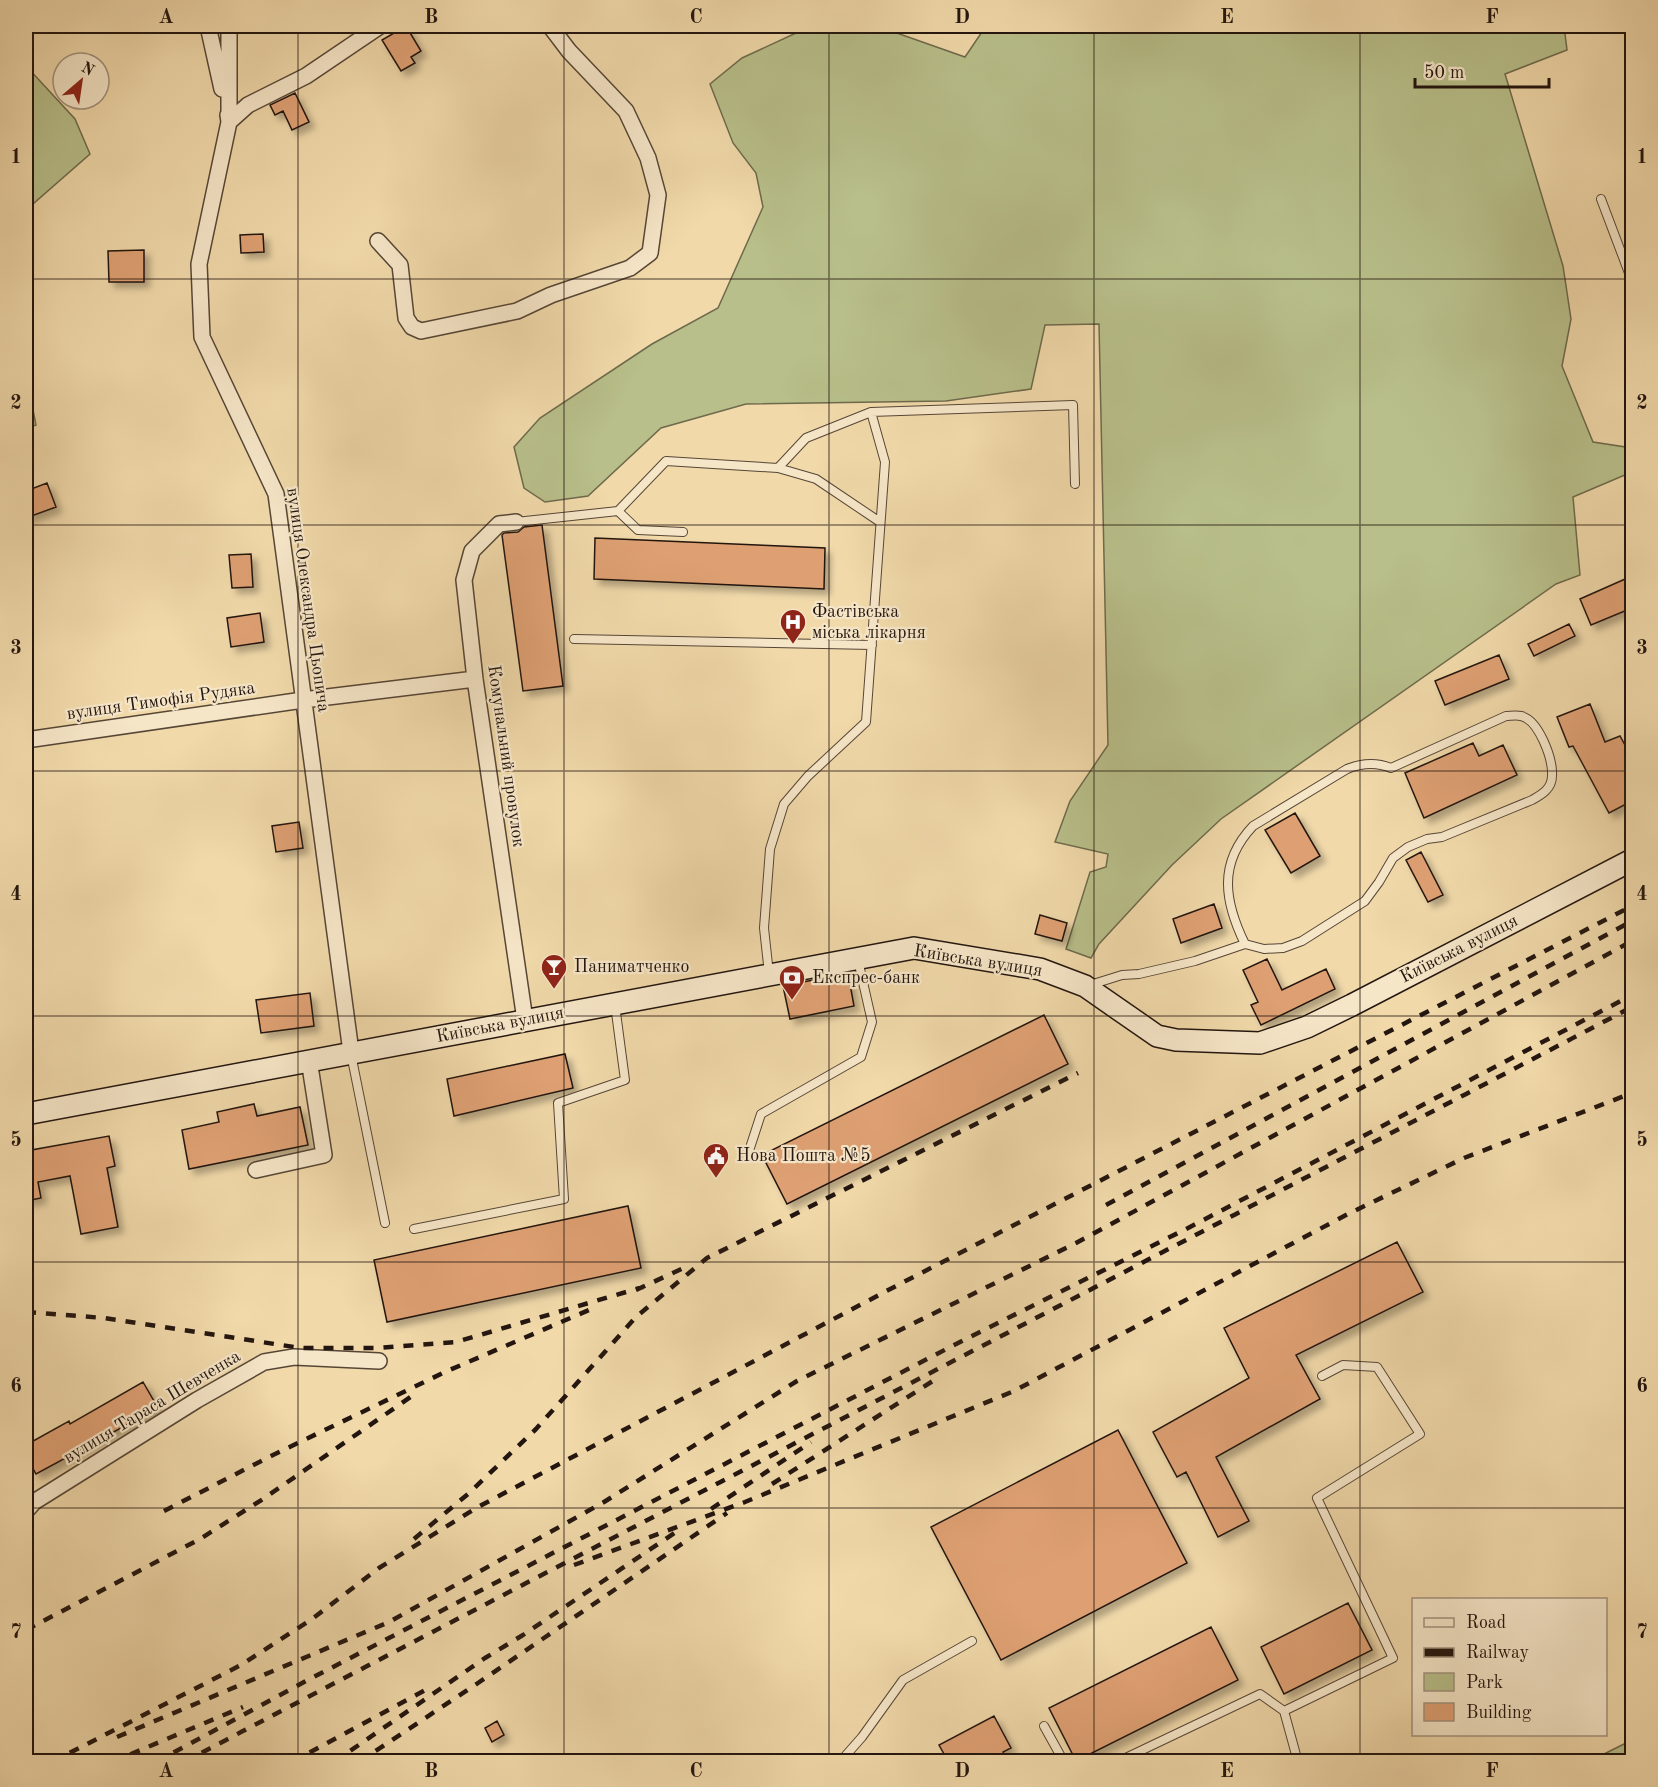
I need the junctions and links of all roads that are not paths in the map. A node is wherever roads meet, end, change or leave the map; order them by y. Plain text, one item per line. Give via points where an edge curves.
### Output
1 (208, 26) edge
2 (229, 26) edge
3 (380, 26) edge
4 (550, 26) edge
5 (229, 122) junction
6 (1601, 199) dead end
7 (378, 241) dead end
8 (1632, 281) edge
9 (871, 412) junction
10 (778, 468) junction
11 (1075, 484) dead end
12 (618, 511) junction
13 (516, 522) joint
14 (880, 522) junction
15 (683, 532) dead end
16 (574, 639) dead end
17 (872, 645) junction
18 (475, 679) junction
19 (303, 700) junction
20 (26, 740) edge
21 (1632, 860) edge
22 (1245, 944) junction
23 (857, 958) junction
24 (769, 975) junction
25 (1085, 986) junction
26 (615, 1004) junction
27 (525, 1020) junction
28 (351, 1052) junction
29 (309, 1060) junction
30 (26, 1114) edge
31 (747, 1157) dead end
32 (256, 1170) dead end
33 (384, 1223) dead end
34 (414, 1229) dead end
35 (379, 1361) dead end
36 (1322, 1376) dead end
37 (26, 1511) edge
38 (972, 1641) dead end
39 (1284, 1711) junction
40 (1044, 1726) dead end
41 (840, 1761) edge
42 (1064, 1761) edge
43 (1117, 1761) edge
44 (1298, 1761) edge

1 - 5 street
2 - 5 street, вулиця Олександра Цьопича
3 - 5 street via 306,76 248,105
4 - 7 street via 626,111 648,158 658,195 650,253 630,268 517,310 421,331 406,318 400,265
5 - 19 street, вулиця Олександра Цьопича via 199,264 202,337 276,494
6 - 8 lane
9 - 10 lane via 806,438
9 - 11 lane via 1073,405
9 - 14 lane via 885,462
10 - 12 lane via 666,461
10 - 14 lane via 816,479
12 - 13 lane
12 - 15 lane via 638,530
13 - 18 street, Комунальний провулок via 500,524 472,551 464,580
14 - 17 lane
16 - 17 lane
17 - 24 lane via 866,722 784,804 770,849 764,928
18 - 19 street, вулиця Тимофія Рудяка
18 - 27 street, Комунальний провулок
19 - 20 street, вулиця Тимофія Рудяка
19 - 28 street, вулиця Олександра Цьопича
21 - 25 main road, Київська вулиця via 1352,1005 1307,1027 1260,1043 1157,1036
22 - 22 lane via 1274,949 1302,942 1365,901 1393,858 1408,847 1442,837 1545,793 1552,778 1547,750 1536,727 1522,716 1506,716 1391,768 1381,764 1347,769 1253,826 1234,852 1227,884 1234,922
22 - 25 lane via 1195,962
23 - 24 main road, Київська вулиця
23 - 25 main road, Київська вулиця via 914,948 1040,969
23 - 31 lane via 872,1022 861,1057 761,1114
24 - 26 main road, Київська вулиця
26 - 27 main road, Київська вулиця
26 - 34 lane via 625,1080 558,1103 564,1199
27 - 28 main road, Київська вулиця
28 - 29 main road, Київська вулиця
28 - 33 lane
29 - 30 main road, Київська вулиця
29 - 32 street via 324,1155
35 - 37 street, вулиця Тараса Шевченка via 294,1357 264,1362 34,1502
36 - 39 lane via 1343,1365 1377,1367 1420,1434 1317,1498 1392,1658
38 - 41 lane via 903,1680
39 - 43 lane via 1260,1694
39 - 44 lane
40 - 42 lane

